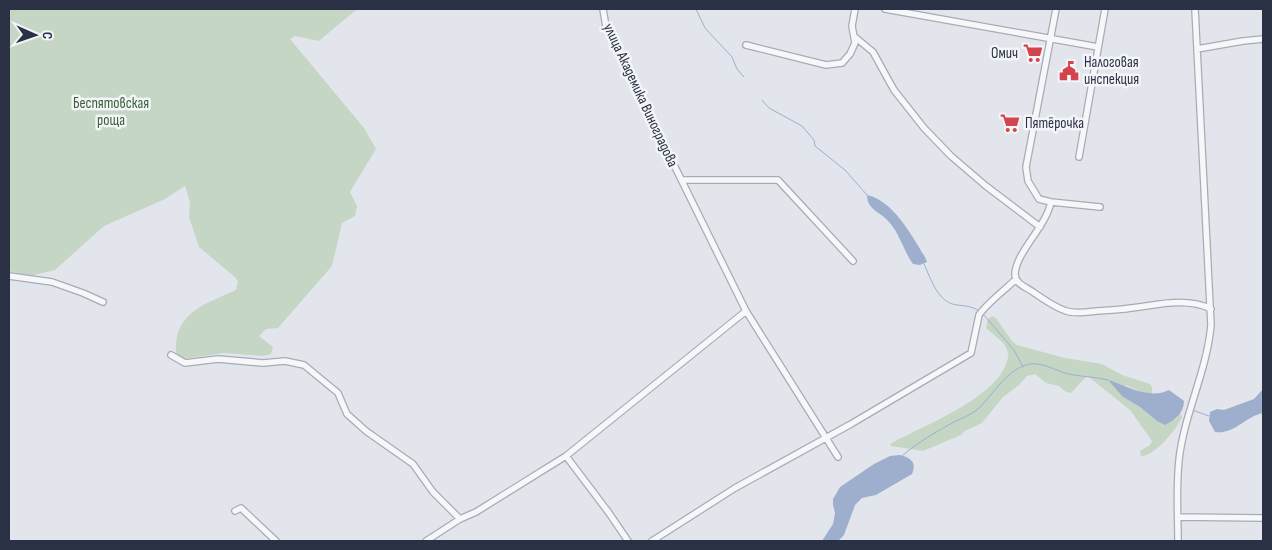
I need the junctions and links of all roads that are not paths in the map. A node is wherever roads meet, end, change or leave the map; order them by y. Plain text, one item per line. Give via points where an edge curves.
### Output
1 (603, 9) edge
2 (855, 9) edge
3 (885, 9) edge
4 (1056, 9) edge
5 (1105, 9) edge
6 (1195, 9) edge
7 (855, 38) junction
8 (1051, 39) junction
9 (1263, 39) edge
10 (746, 45) dead end
11 (1098, 47) junction
12 (1198, 49) junction
13 (1079, 157) dead end
14 (682, 180) junction
15 (1051, 202) junction
16 (1100, 207) dead end
17 (1040, 227) junction
18 (853, 262) dead end
19 (9, 276) edge
20 (1016, 279) junction
21 (103, 302) dead end
22 (1211, 309) junction
23 (746, 311) junction
24 (171, 355) dead end
25 (824, 437) junction
26 (566, 456) junction
27 (838, 457) dead end
28 (236, 511) dead end
29 (1178, 517) junction
30 (1263, 518) edge
31 (460, 519) junction
32 (276, 541) edge
33 (426, 541) edge
34 (628, 541) edge
35 (652, 541) edge
36 (1178, 541) edge

1 - 14 street, улица Академика Виноградова via 606,27
2 - 7 street via 852,26
3 - 8 street
4 - 8 street
5 - 11 street
6 - 12 street
7 - 10 street via 850,54 842,63 826,65
7 - 17 street via 873,52 894,90 951,156
8 - 11 street
8 - 15 street via 1026,167 1026,176 1040,198
9 - 12 street
11 - 13 street
12 - 22 street
14 - 18 street, улица Академика Виноградова via 778,180
14 - 23 street, улица Академика Виноградова
15 - 16 street
15 - 17 street
17 - 20 street via 1017,264
19 - 21 street via 52,282
20 - 22 street via 1068,312 1165,303
20 - 25 street via 979,315 971,353
22 - 29 street via 1210,337 1179,460
23 - 25 street, улица Академика Виноградова
23 - 26 street
24 - 31 street via 185,363 218,359 263,363 285,361 304,365 338,393 347,414 413,464 433,492
25 - 27 street, улица Академика Виноградова
25 - 35 street
26 - 31 street
26 - 34 street
28 - 32 street via 241,508
29 - 30 street
29 - 36 street
31 - 33 street

